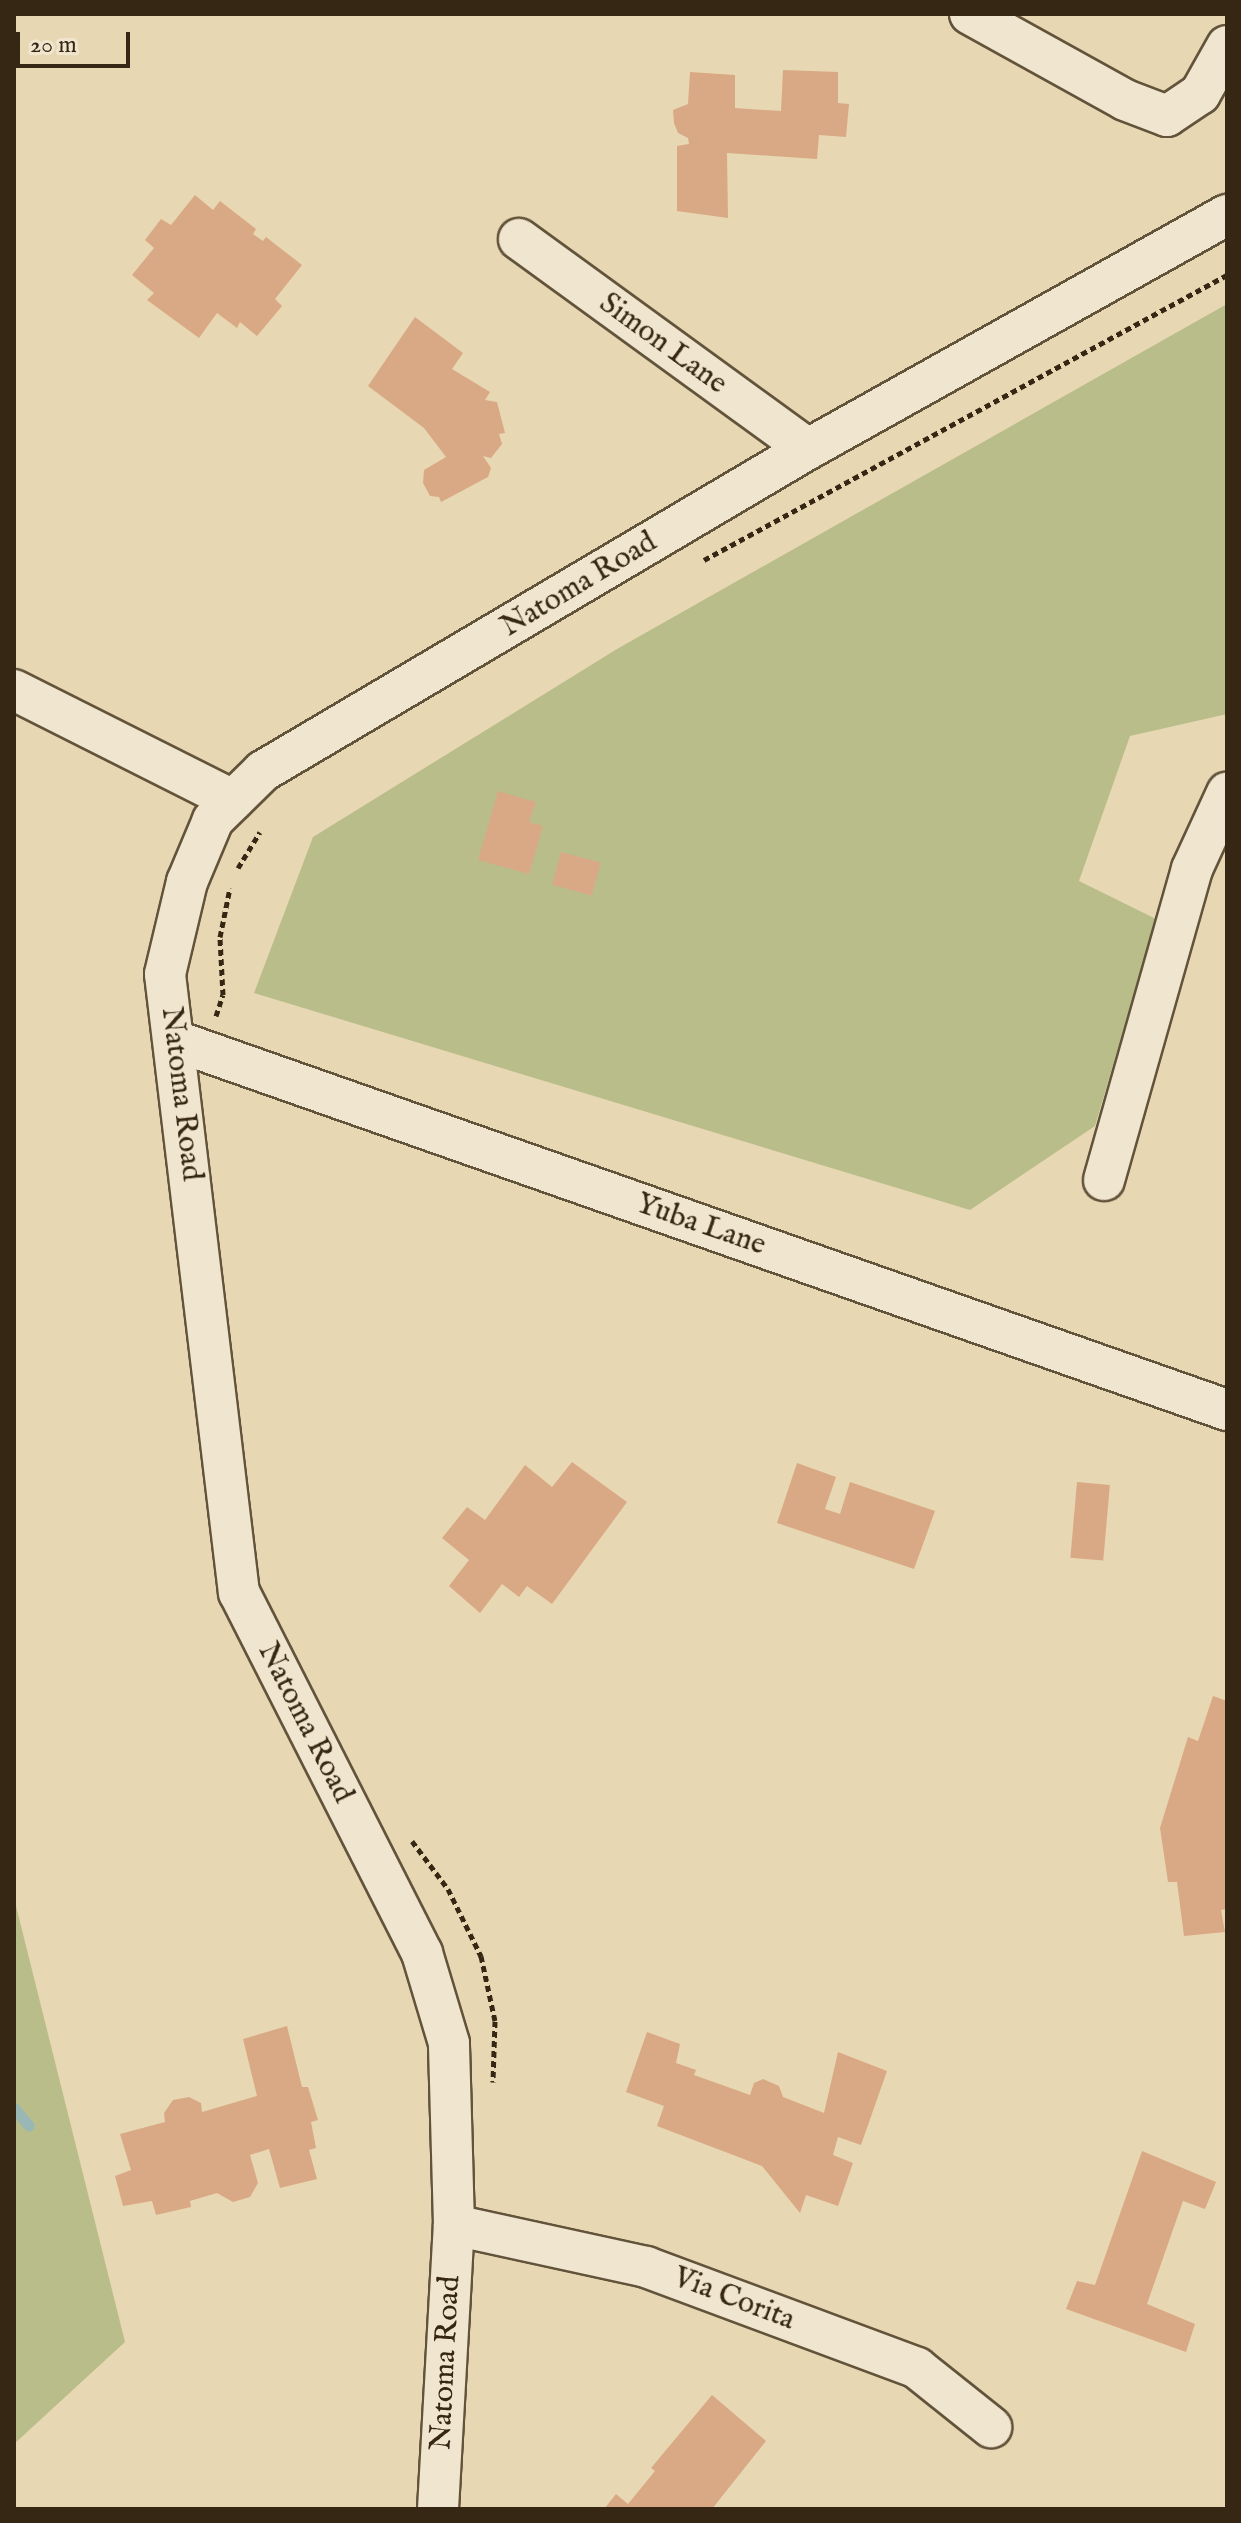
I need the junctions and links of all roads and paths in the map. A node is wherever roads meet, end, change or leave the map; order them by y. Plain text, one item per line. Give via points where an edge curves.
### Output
1 (970, 14) edge
2 (1227, 46) edge
3 (1227, 215) edge
4 (519, 239) dead end
5 (1227, 275) edge
6 (808, 449) junction
7 (702, 561) dead end
8 (14, 690) edge
9 (1227, 793) edge
10 (233, 800) junction
11 (263, 827) dead end
12 (190, 1046) junction
13 (1104, 1180) dead end
14 (1227, 1410) edge
15 (411, 1840) dead end
16 (492, 2097) dead end
17 (454, 2225) junction
18 (991, 2427) dead end
19 (438, 2509) edge

1 - 2 street via 1125,100 1167,116 1200,94
3 - 6 street, Natoma Road
4 - 6 street, Simon Lane
5 - 7 path
6 - 10 street, Natoma Road via 263,771
8 - 10 street
9 - 13 street via 1192,869
10 - 12 street, Natoma Road via 213,820 187,882 165,974
11 - 12 path via 232,878 220,937 223,995
12 - 14 street, Yuba Lane
12 - 17 street, Natoma Road via 239,1593 422,1953 449,2043
15 - 16 path via 448,1889 481,1956 495,2021
17 - 18 street, Via Corita via 646,2267 917,2368
17 - 19 street, Natoma Road

